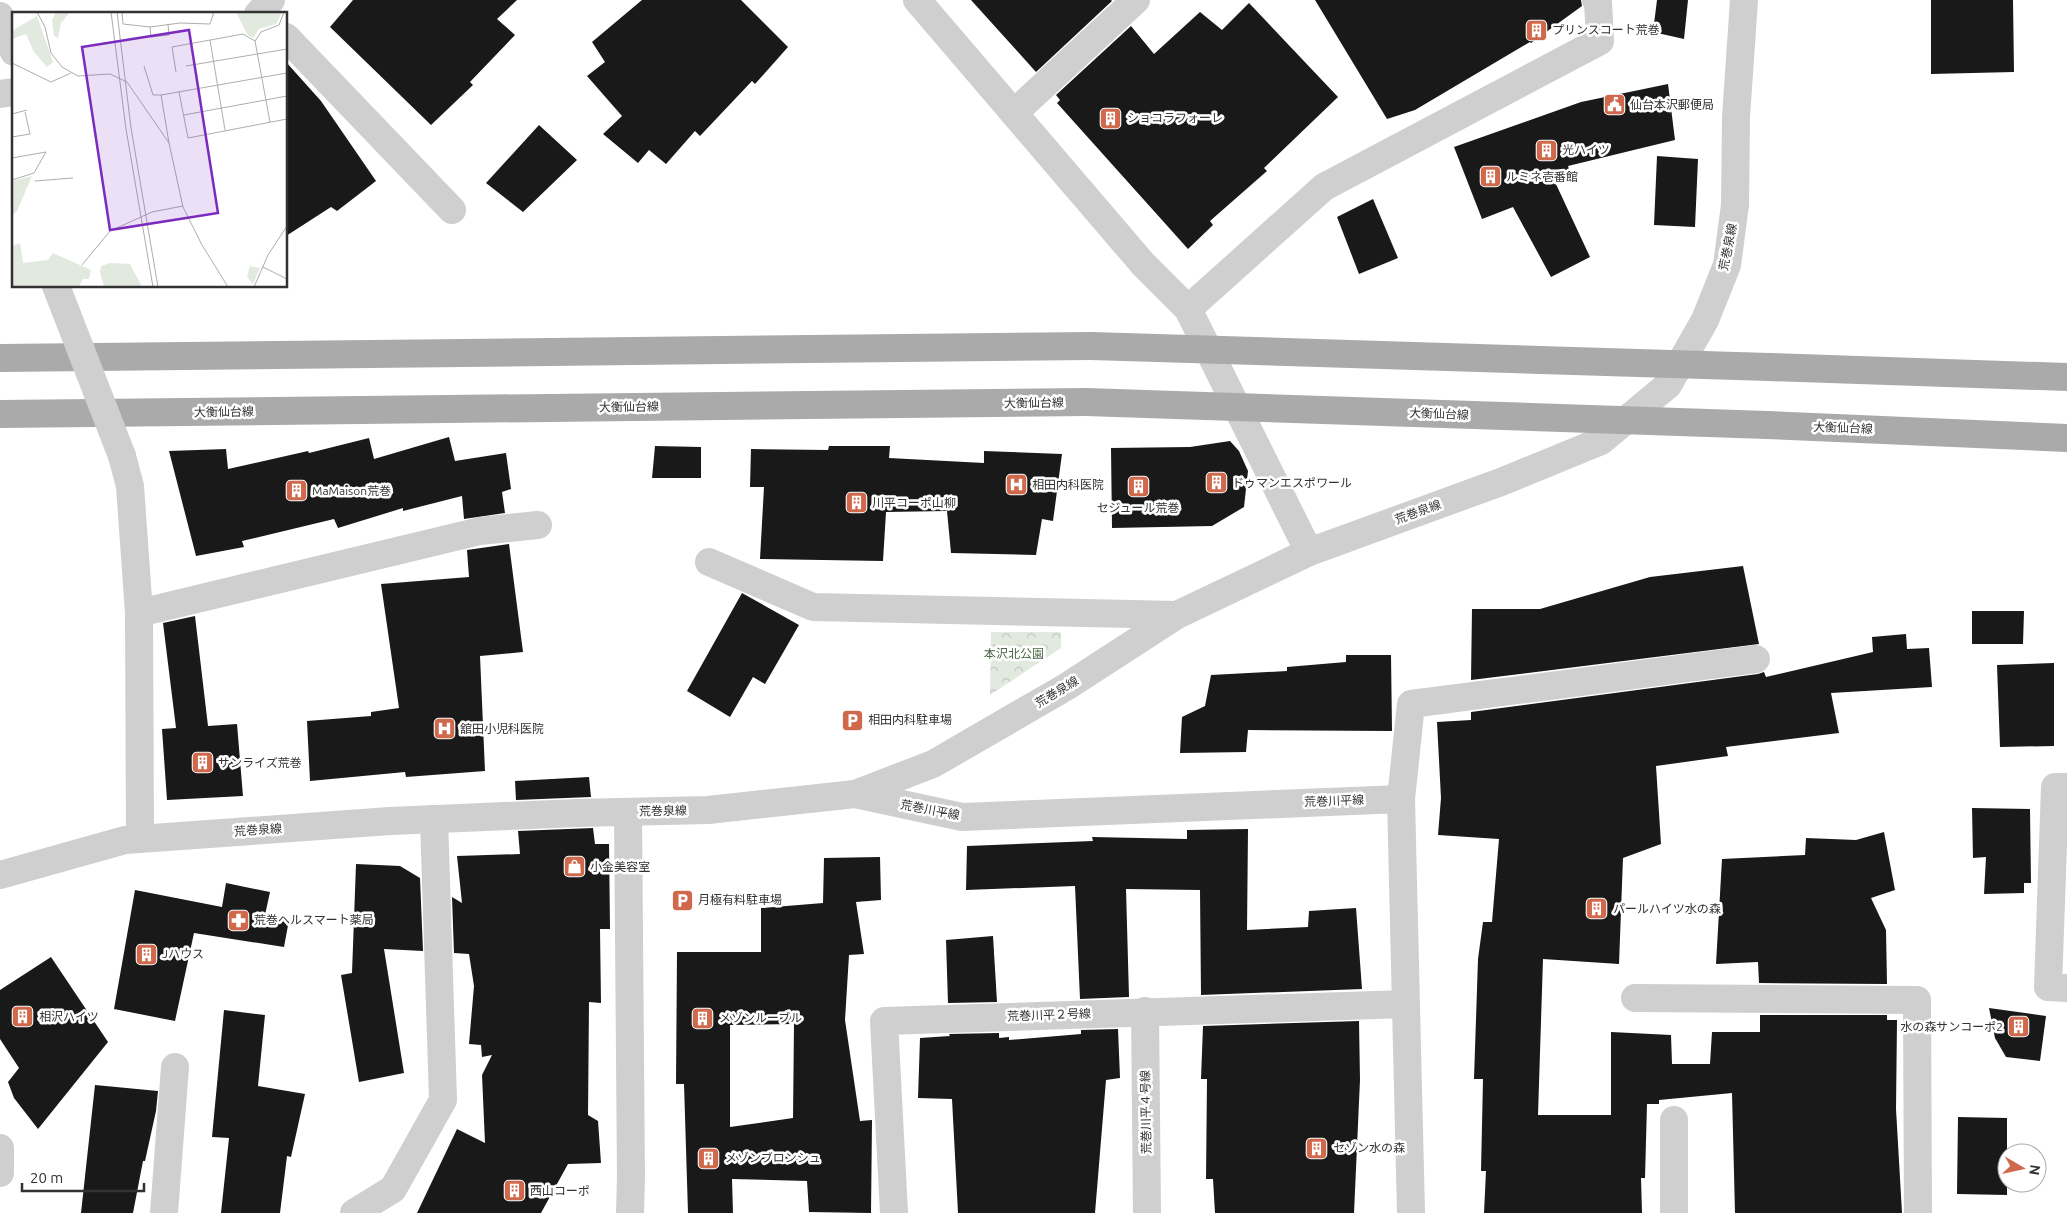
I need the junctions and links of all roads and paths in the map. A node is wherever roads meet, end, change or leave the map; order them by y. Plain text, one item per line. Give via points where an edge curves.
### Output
1 (917, 0) edge
2 (1136, 0) edge
3 (1596, 0) edge
4 (1744, 0) edge
5 (0, 16) edge
6 (288, 39) edge
7 (12, 47) edge
8 (1014, 113) junction
9 (452, 210) dead end
10 (57, 288) edge
11 (1188, 309) junction
12 (0, 358) edge
13 (2067, 377) edge
14 (0, 414) edge
15 (2067, 438) edge
16 (538, 525) dead end
17 (1309, 552) junction
18 (709, 562) dead end
19 (139, 613) junction
20 (1177, 615) junction
21 (1756, 659) dead end
22 (2067, 787) edge
23 (855, 794) junction
24 (1402, 799) junction
25 (628, 812) junction
26 (434, 819) junction
27 (140, 839) junction
28 (0, 875) edge
29 (2067, 988) edge
30 (1635, 998) dead end
31 (1406, 1004) junction
32 (1145, 1012) junction
33 (175, 1067) dead end
34 (1674, 1120) dead end
35 (0, 1148) edge
36 (0, 1173) edge
37 (164, 1213) edge
38 (354, 1213) edge
39 (630, 1213) edge
40 (894, 1213) edge
41 (1147, 1213) edge
42 (1411, 1213) edge
43 (1674, 1213) edge
44 (1918, 1213) edge

1 - 8 street
2 - 8 street
3 - 11 street via 1600,41 1324,187
4 - 17 street, 荒巻泉線 via 1736,117 1736,205 1727,265 1706,320 1668,384 1601,440 1501,482
5 - 7 street
6 - 9 street
8 - 11 street via 1143,264
10 - 19 street, bridge via 122,456 130,486
11 - 17 street
12 - 13 main road, bridge via 1091,346
14 - 15 main road, 大衡仙台線, bridge via 1086,402
16 - 19 street via 480,531
17 - 20 street, 荒巻泉線
18 - 20 street via 813,607
19 - 27 street
20 - 23 street, 荒巻泉線 via 1066,687 933,764
21 - 24 street via 1411,704
22 - 29 street via 2056,787 2048,987
23 - 24 street, 荒巻川平線 via 962,817
23 - 25 street, 荒巻泉線 via 708,810
24 - 31 street
25 - 26 street, 荒巻泉線
25 - 39 street
26 - 27 street, 荒巻泉線
26 - 38 street via 443,1100 394,1189
27 - 28 street, 荒巻泉線 via 125,840
30 - 44 street via 1917,1000
31 - 32 street, 荒巻川平２号線
31 - 42 street
32 - 40 street, 荒巻川平２号線 via 884,1021
32 - 41 street, 荒巻川平４号線
33 - 37 street
34 - 43 street
35 - 36 street

